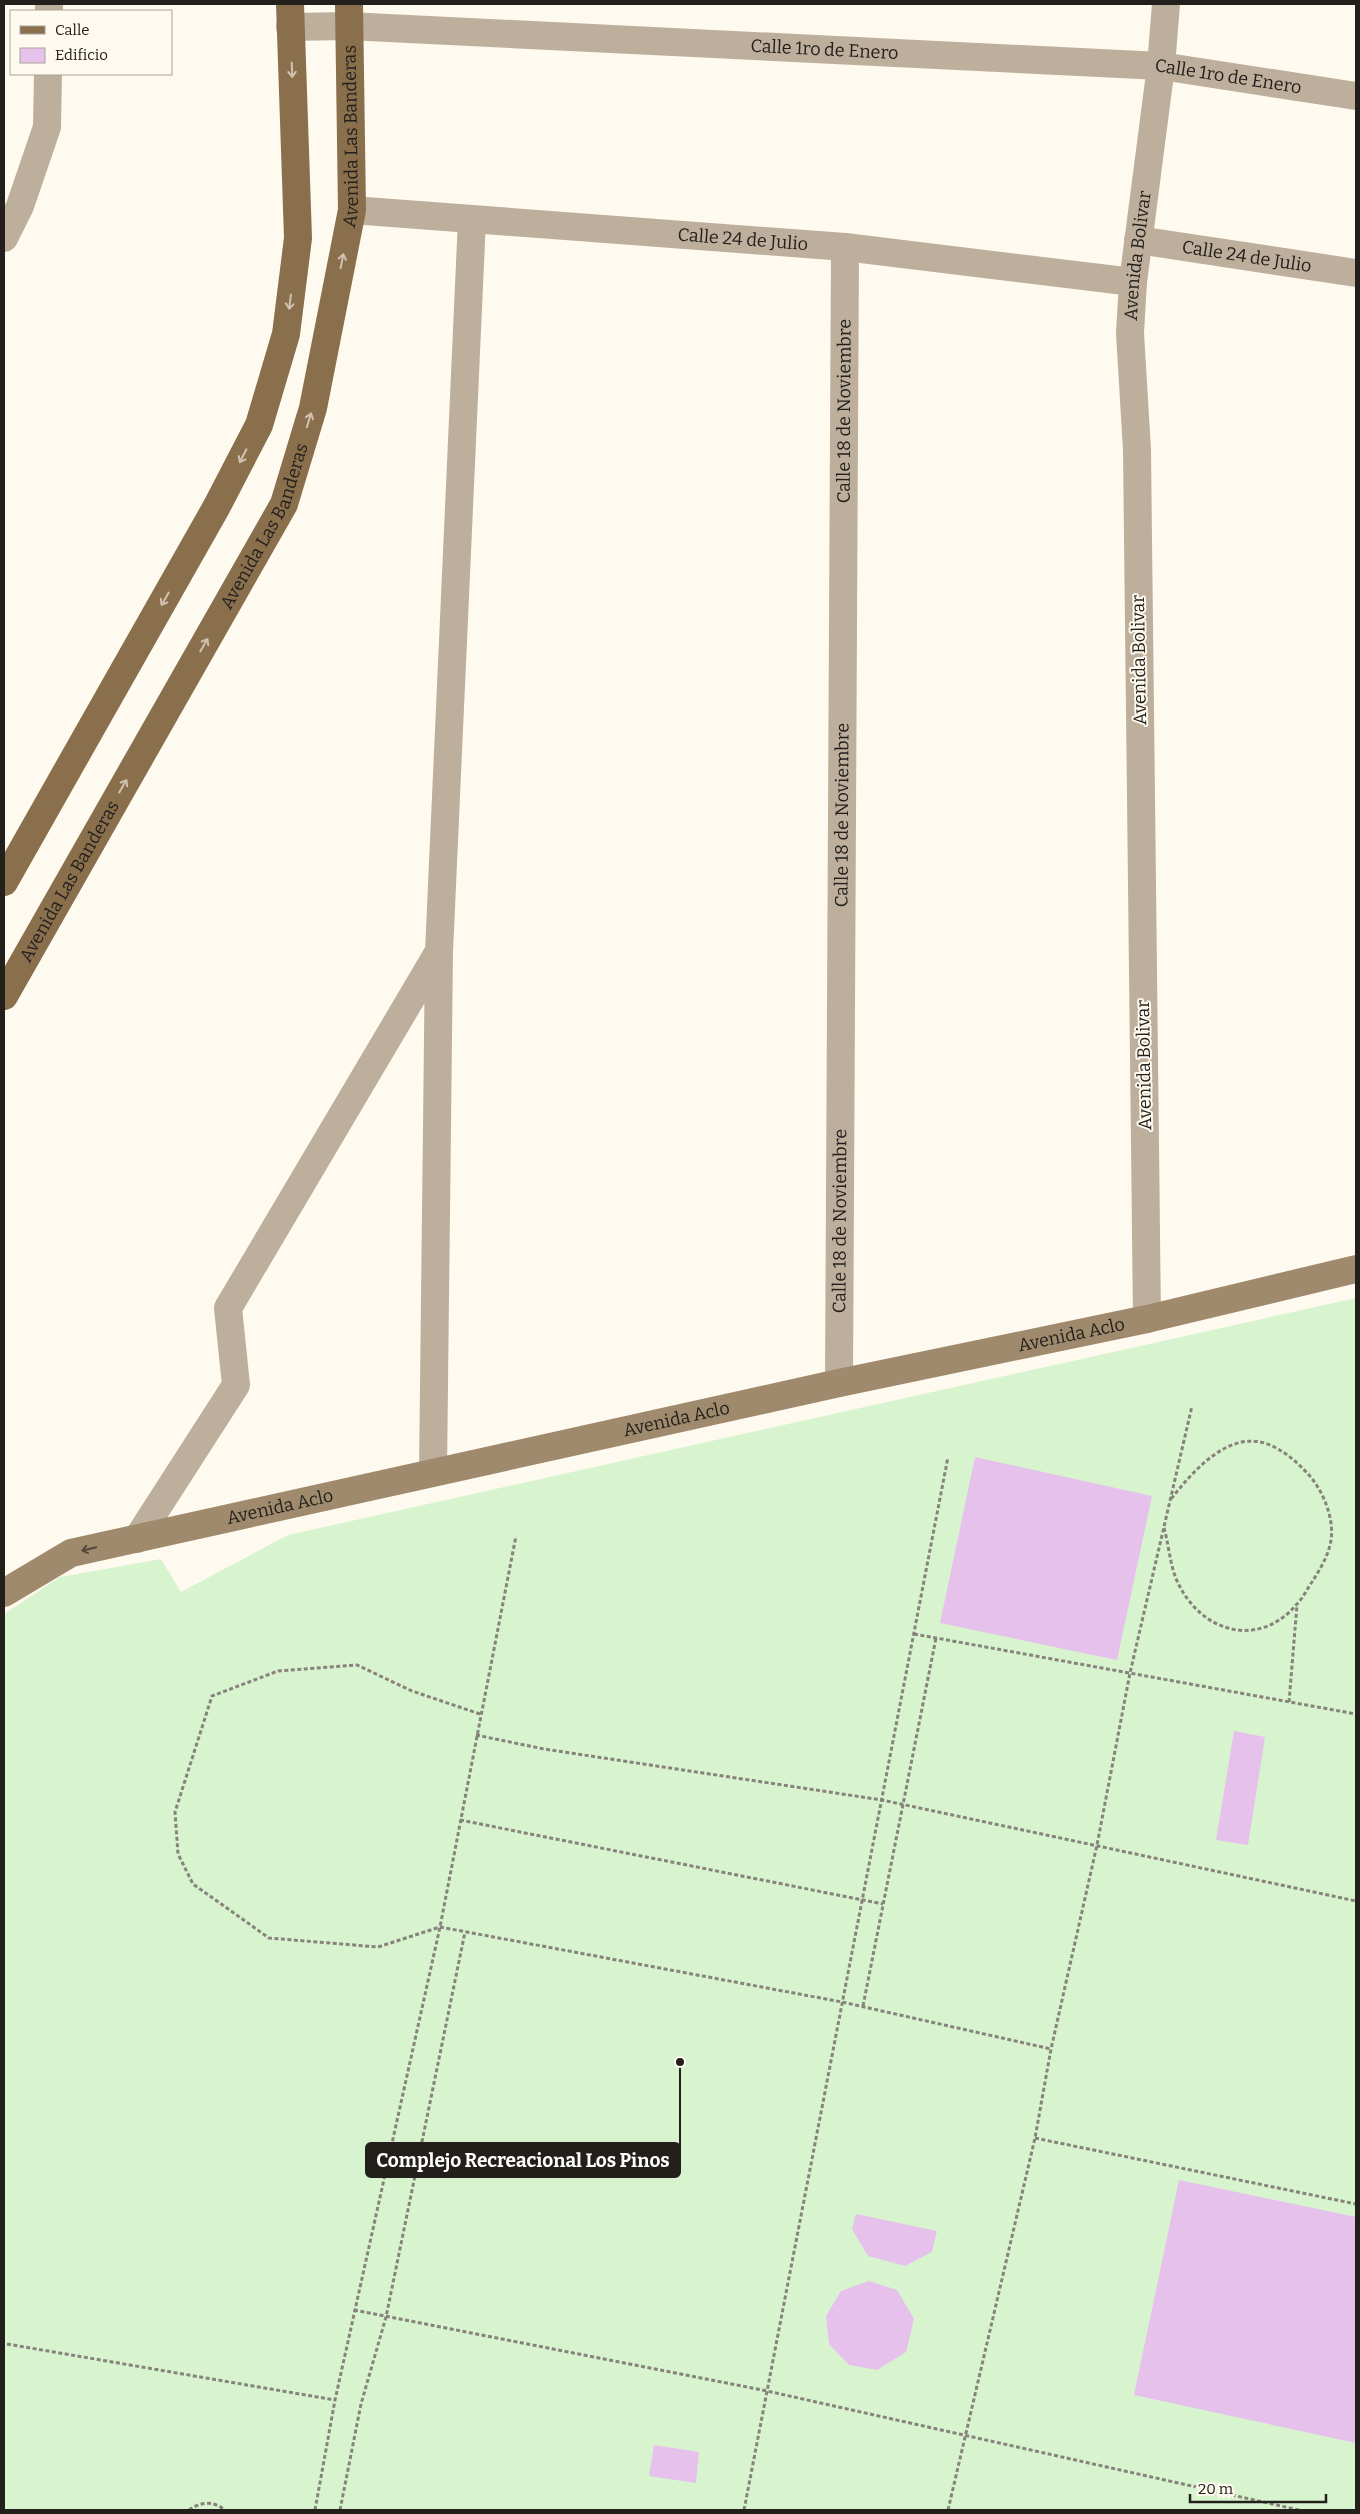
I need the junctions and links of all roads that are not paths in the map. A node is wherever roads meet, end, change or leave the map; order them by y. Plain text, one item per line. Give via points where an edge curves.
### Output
1 (1166, 4) edge
2 (348, 15) edge
3 (290, 16) edge
4 (1161, 66) junction
5 (48, 75) edge
6 (1356, 96) edge
7 (352, 210) junction
8 (472, 219) junction
9 (4, 238) edge
10 (1138, 240) junction
11 (845, 248) junction
12 (1356, 273) edge
13 (1133, 282) junction
14 (4, 882) edge
15 (439, 952) junction
16 (4, 996) edge
17 (1356, 1269) edge
18 (1147, 1319) junction
19 (839, 1384) junction
20 (433, 1472) junction
21 (137, 1538) junction
22 (4, 1593) edge

1 - 4 street, Avenida Bolivar
2 - 3 street, Calle 1ro de Enero
2 - 4 street, Calle 1ro de Enero
2 - 7 main road, Avenida Las Banderas
3 -> 14 main road via 298,238 286,334 259,425 217,506
4 - 6 street, Calle 1ro de Enero
4 - 10 street, Avenida Bolivar
5 - 9 street via 47,126 20,206
7 - 8 street, Calle 24 de Julio
16 -> 7 main road, Avenida Las Banderas via 284,504 313,408
8 - 11 street, Calle 24 de Julio
8 - 15 street
10 - 12 street, Calle 24 de Julio
10 - 13 street, Avenida Bolivar
11 - 13 street, Calle 24 de Julio
11 - 19 street, Calle 18 de Noviembre
13 - 18 street, Avenida Bolivar via 1130,332 1137,450
15 - 20 street
15 - 21 street via 228,1308 236,1385
17 - 18 main road, Avenida Aclo
18 - 19 main road, Avenida Aclo
19 - 20 main road, Avenida Aclo
20 - 21 main road, Avenida Aclo
21 -> 22 main road, Avenida Aclo via 71,1553

